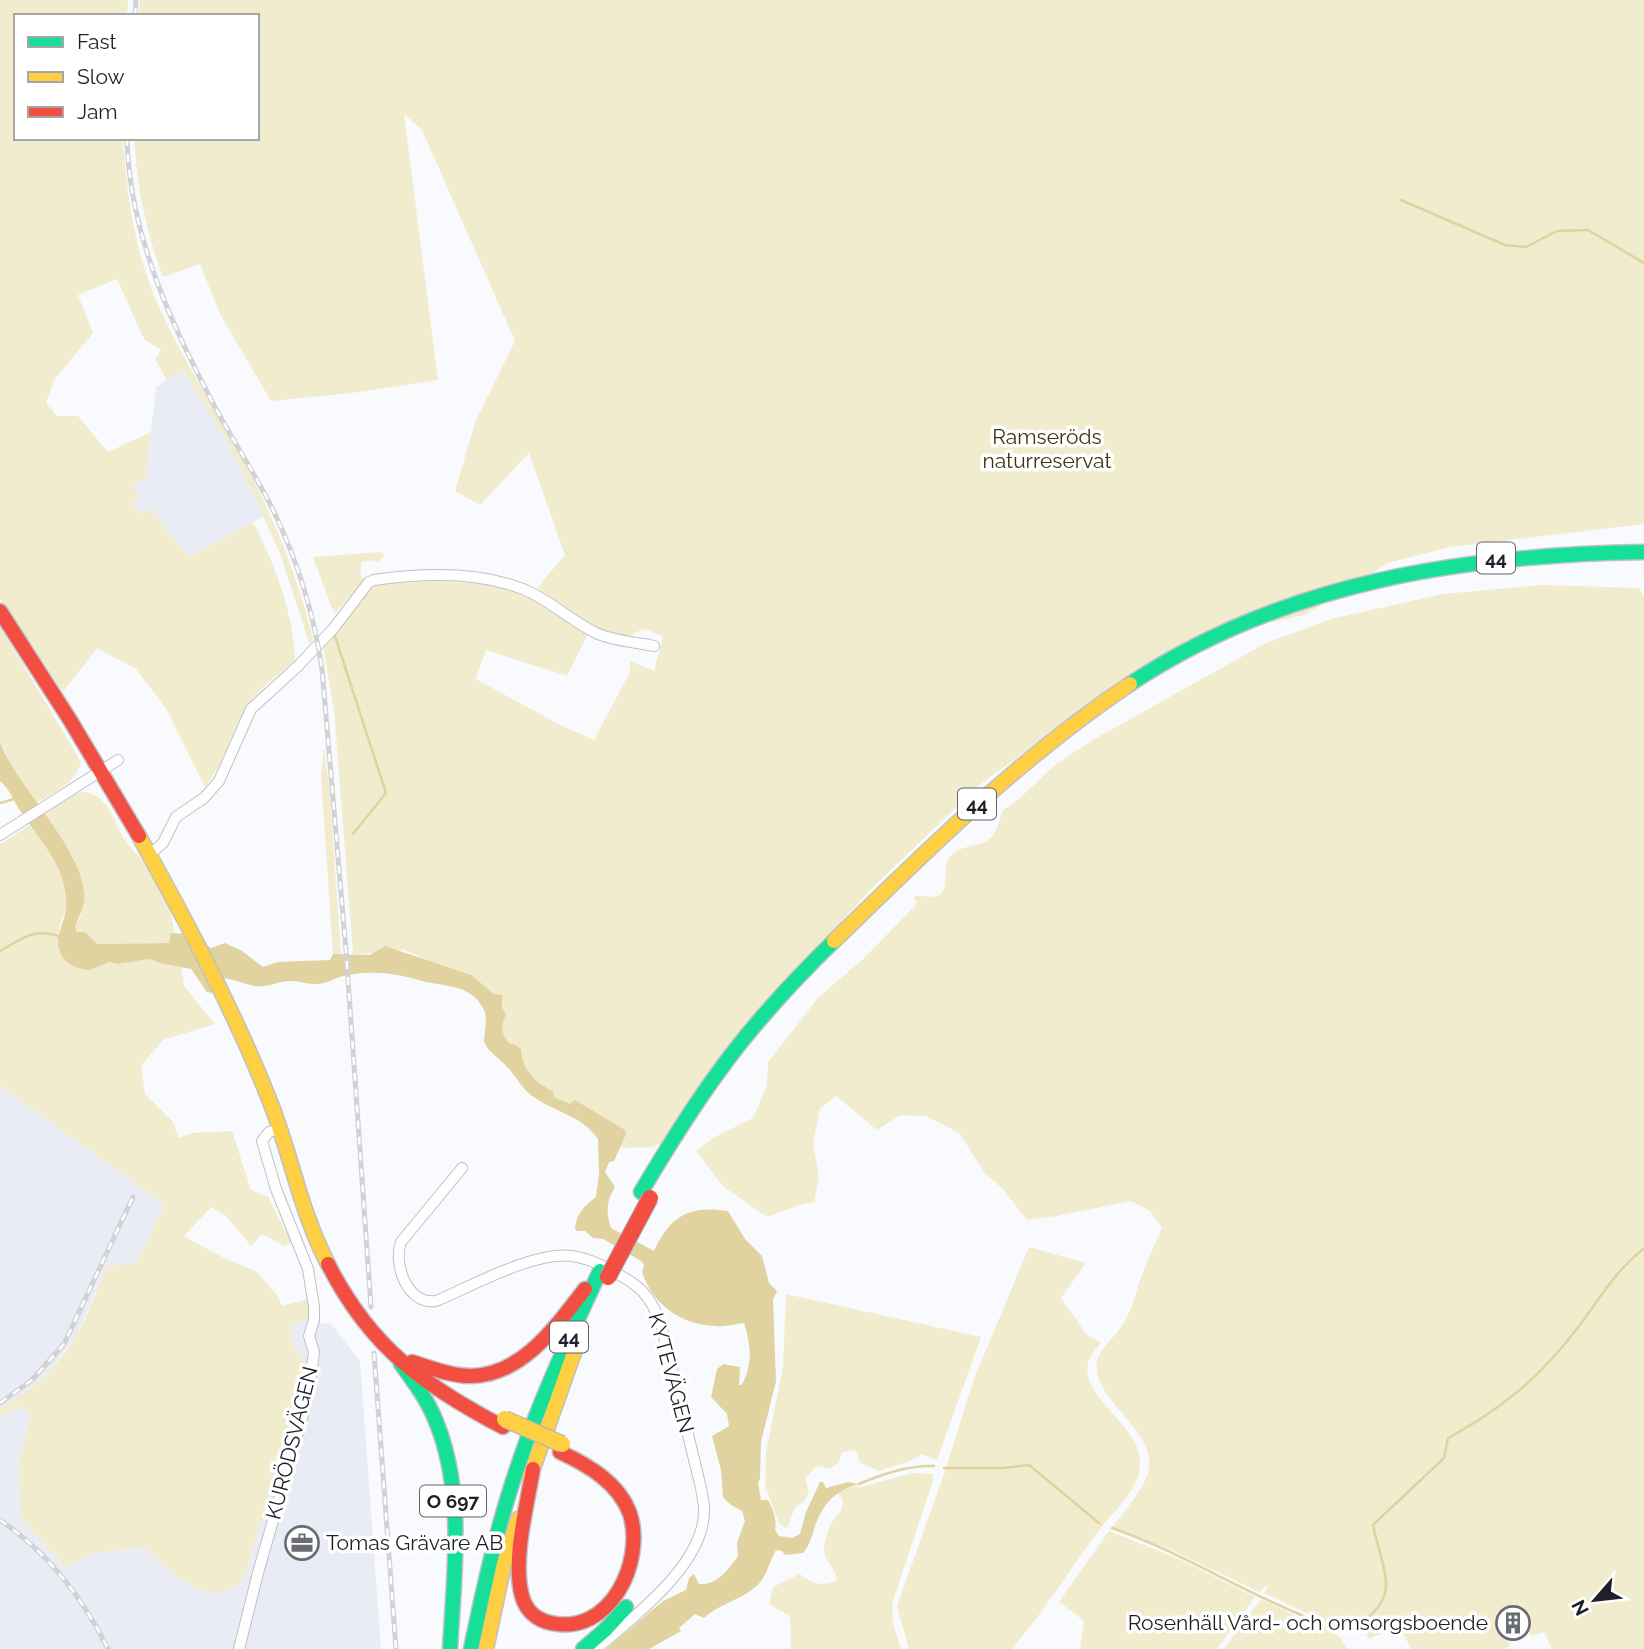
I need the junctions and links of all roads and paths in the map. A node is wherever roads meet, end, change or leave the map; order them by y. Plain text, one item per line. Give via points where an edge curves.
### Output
1 (1644, 550) edge
2 (1644, 561) edge
3 (0, 611) edge
4 (654, 646) dead end
5 (118, 760) dead end
6 (101, 771) junction
7 (0, 835) edge
8 (150, 854) junction
9 (280, 1129) junction
10 (461, 1168) dead end
11 (645, 1195) junction
12 (604, 1274) junction
13 (407, 1363) junction
14 (561, 1448) junction
15 (533, 1469) junction
16 (239, 1649) edge
17 (450, 1649) edge
18 (471, 1649) edge
19 (486, 1649) edge
20 (583, 1649) edge
21 (596, 1649) edge

1 - 11 main road, 44 via 1499,558 1371,579 1252,620 1135,680 1057,736 981,800 801,975 734,1050 681,1127
2 - 11 main road, 44 via 1500,566 1375,588 1255,628 1140,687 1064,742 988,806 806,982 742,1057
3 - 6 main road, O 697
4 - 8 street via 602,635 525,590 499,581 428,575 374,579 298,666 251,709 219,781 176,817 163,843
5 - 6 street
6 - 7 street
6 - 8 main road, O 697
8 - 9 main road, O 697 via 221,993
9 - 13 main road, O 697 via 300,1202 336,1284 356,1314
9 - 16 street, KURÖDSVÄGEN via 266,1134 262,1141 308,1269 314,1307 309,1336 314,1352 308,1397
10 - 21 street, KYTEVÄGEN via 401,1242 400,1272 418,1297 436,1301 533,1261 573,1256 631,1280 654,1305 661,1324 701,1488 702,1527 686,1562 654,1598
11 - 12 main road, 44
12 - 13 main road via 535,1348 504,1370 460,1376
12 - 15 main road, 44
12 - 18 main road, 44 via 566,1343 520,1463 491,1559
13 - 14 main road, O 697, bridge via 504,1423
13 - 17 main road, O 697 via 436,1422 451,1478
14 - 15 main road via 613,1487 631,1516 636,1543 631,1579 619,1599 596,1622 576,1630 543,1624 521,1595 520,1562
14 - 20 main road, O 697 via 600,1464 620,1481 635,1502 645,1537 643,1572 629,1602
15 - 19 main road, 44 via 504,1564

